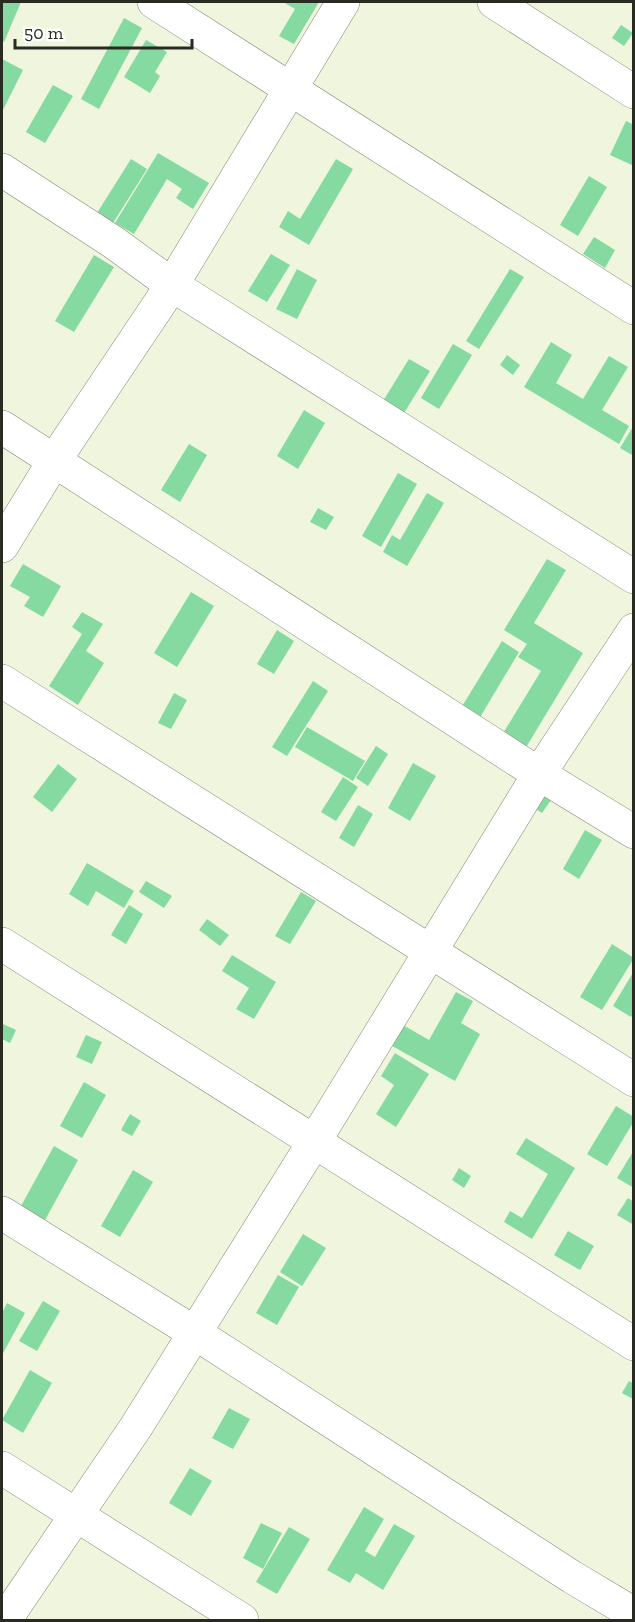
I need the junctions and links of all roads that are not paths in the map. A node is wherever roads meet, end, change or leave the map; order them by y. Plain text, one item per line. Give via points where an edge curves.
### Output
1 (154, 2) edge
2 (344, 2) edge
3 (494, 2) edge
4 (290, 87) junction
5 (633, 92) edge
6 (2, 170) edge
7 (172, 285) junction
8 (633, 308) edge
9 (2, 427) edge
10 (54, 461) junction
11 (2, 546) edge
12 (633, 577) edge
13 (633, 630) edge
14 (2, 681) edge
15 (538, 774) junction
16 (633, 832) edge
17 (2, 944) edge
18 (431, 952) junction
19 (633, 1080) edge
20 (314, 1142) junction
21 (2, 1213) edge
22 (195, 1333) junction
23 (633, 1344) edge
24 (2, 1468) edge
25 (76, 1515) junction
26 (628, 1610) edge
27 (6, 1620) edge
28 (242, 1620) edge

1 - 4 street
2 - 4 street
3 - 5 street
4 - 7 street
4 - 8 street
6 - 7 street
7 - 10 street
7 - 12 street
9 - 10 street
10 - 11 street
10 - 15 street
13 - 15 street
14 - 18 street
15 - 16 street
15 - 18 street
17 - 20 street
18 - 19 street
18 - 20 street
20 - 22 street
20 - 23 street
21 - 22 street
22 - 25 street
22 - 26 street
24 - 25 street
25 - 27 street
25 - 28 street

